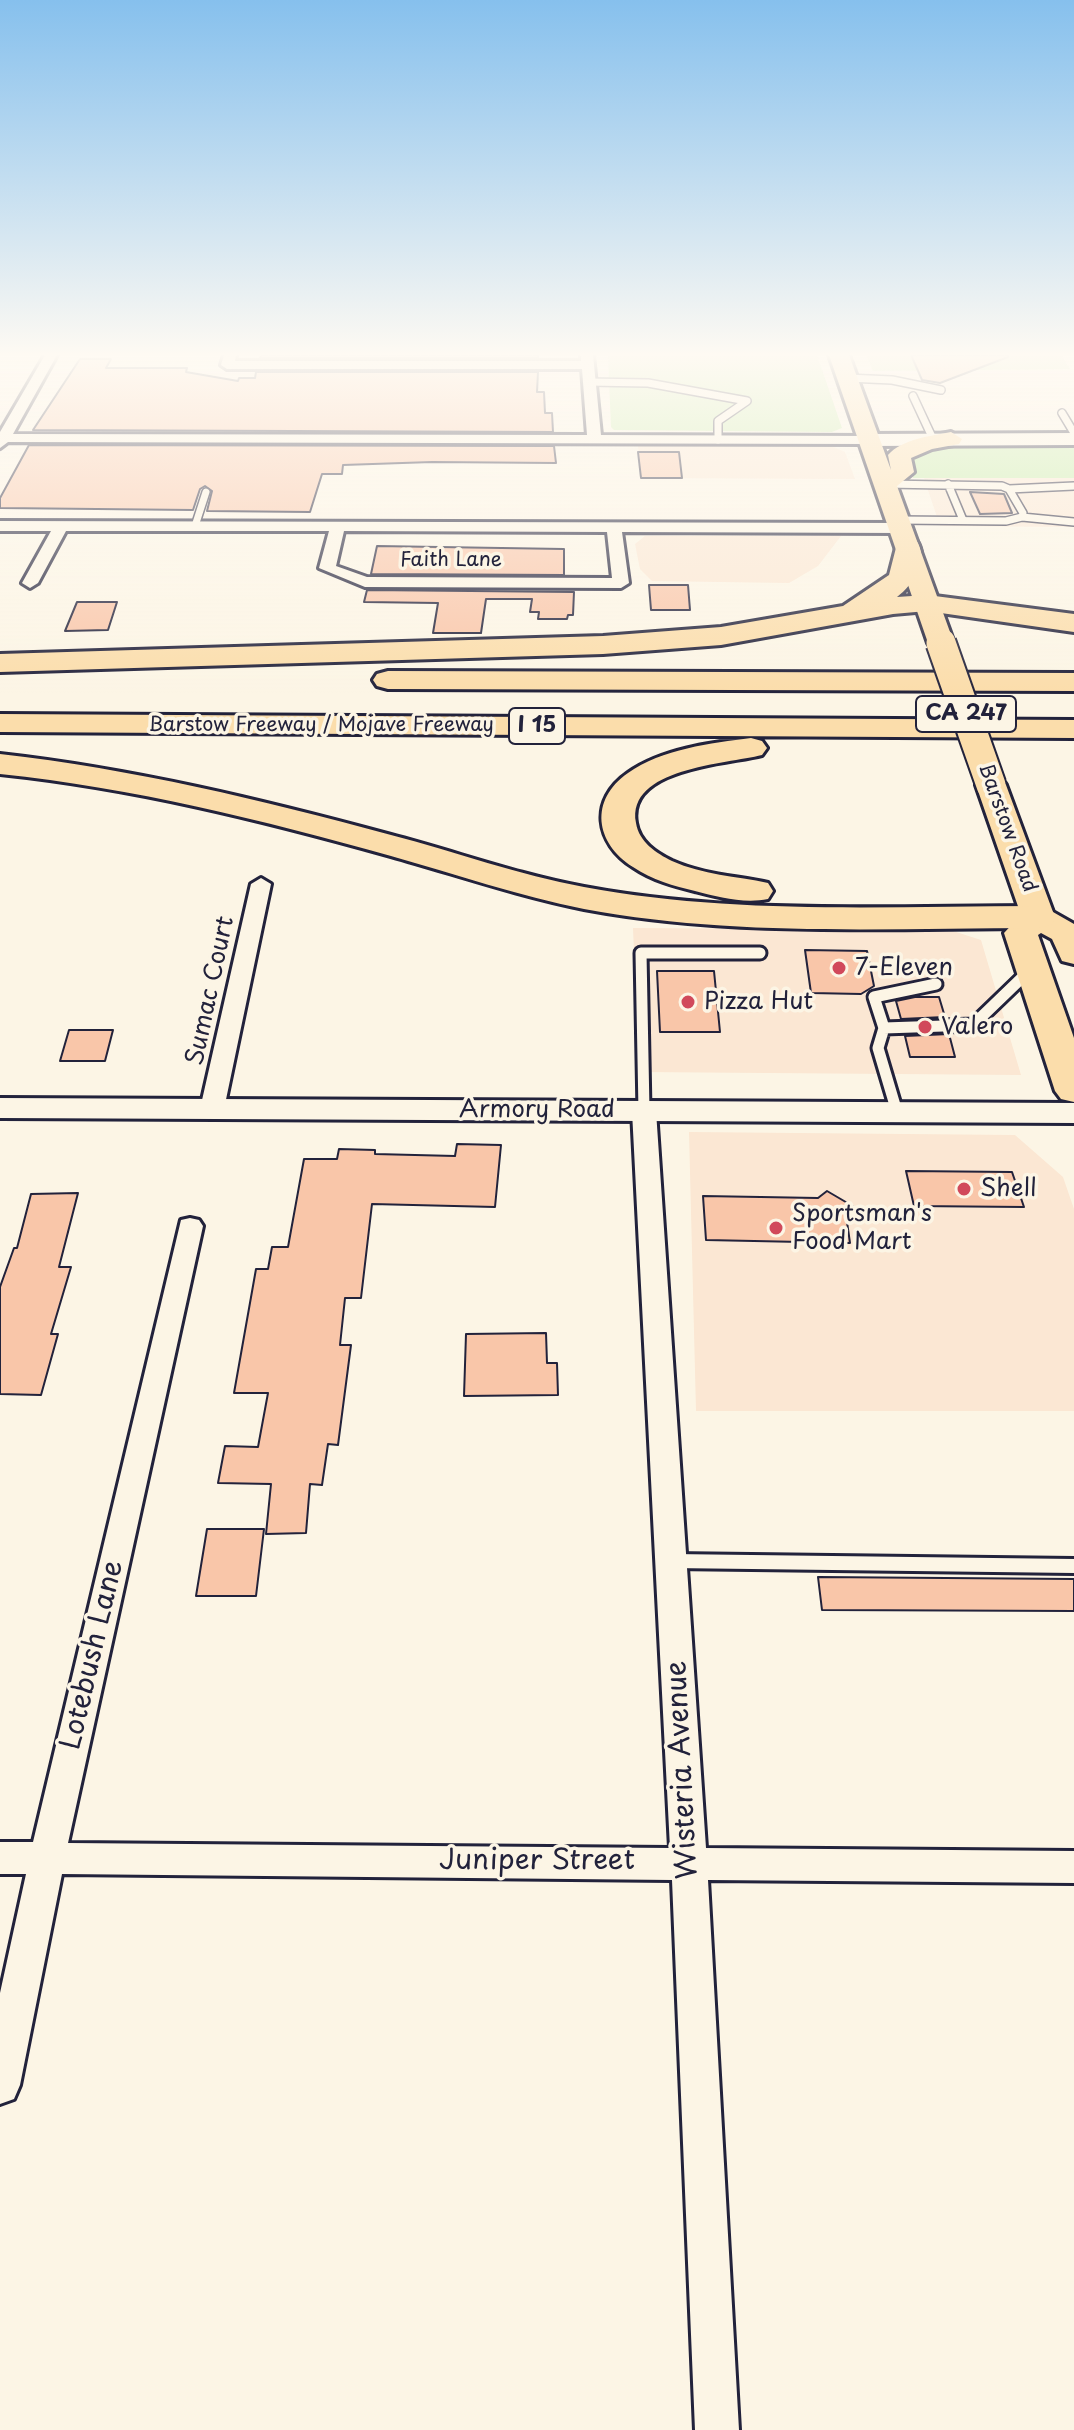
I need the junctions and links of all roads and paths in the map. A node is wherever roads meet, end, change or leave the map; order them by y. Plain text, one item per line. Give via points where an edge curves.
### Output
1 (879, 468) edge
2 (902, 468) edge
3 (885, 484) junction
4 (948, 484) junction
5 (1074, 486) edge
6 (1009, 489) junction
7 (206, 492) dead end
8 (1022, 517) junction
9 (963, 520) junction
10 (1074, 522) edge
11 (0, 526) edge
12 (61, 526) junction
13 (195, 526) junction
14 (338, 526) junction
15 (614, 527) junction
16 (902, 531) junction
17 (30, 583) dead end
18 (927, 603) junction
19 (827, 618) junction
20 (1074, 623) edge
21 (0, 663) edge
22 (0, 678) edge
23 (1074, 682) edge
24 (0, 723) edge
25 (1074, 729) edge
26 (1074, 740) edge
27 (0, 764) edge
28 (261, 884) dead end
29 (1034, 905) junction
30 (760, 953) dead end
31 (1074, 954) edge
32 (1033, 968) junction
33 (936, 984) dead end
34 (884, 1028) junction
35 (1074, 1091) edge
36 (0, 1108) edge
37 (212, 1109) junction
38 (644, 1111) junction
39 (897, 1112) junction
40 (1074, 1113) edge
41 (190, 1226) dead end
42 (671, 1561) junction
43 (1074, 1566) edge
44 (0, 1858) edge
45 (47, 1858) junction
46 (689, 1863) junction
47 (1074, 1867) edge
48 (0, 2085) edge
49 (717, 2430) edge

1 - 3 main road, Barstow Road
2 - 3 main road
3 - 4 lane
3 - 16 main road, Barstow Road
4 - 6 lane
4 - 9 lane
5 - 6 lane
6 - 8 lane
7 - 13 lane
8 - 9 lane
8 - 10 lane
9 - 16 lane
11 - 12 street
12 - 13 street
12 - 17 street
13 - 14 street
14 - 15 street
14 - 15 street, Faith Lane via 327,568 365,582 621,583
15 - 16 street
16 - 18 main road, Barstow Road
16 - 19 highway via 907,571 900,580 872,601
18 - 19 highway
18 - 20 highway
18 - 29 main road, Barstow Road / CA 247, bridge
19 - 21 highway via 721,636 603,645
22 - 23 highway, Barstow Freeway / Mojave Freeway / I 15
24 - 25 highway, Barstow Freeway / Mojave Freeway / I 15
26 - 29 highway via 728,750 642,777 624,793 618,812 620,832 636,852 665,871 716,887
27 - 29 highway via 190,793 606,902 753,915
28 - 37 street, Sumac Court
29 - 31 main road, Barstow Road via 1067,934
29 - 32 main road, Barstow Road via 1021,933
30 - 38 lane via 641,953
32 - 34 lane via 973,1025
32 - 35 main road, Barstow Road
33 - 34 lane via 874,997
34 - 39 lane via 878,1048
36 - 37 street, Armory Road
37 - 38 street, Armory Road
38 - 39 street, Armory Road
38 - 42 street, Wisteria Avenue
39 - 40 street, Armory Road
41 - 45 street, Lotebush Lane
42 - 43 lane
42 - 46 street, Wisteria Avenue
44 - 45 street, Juniper Street
45 - 46 street, Juniper Street
45 - 48 street, Lotebush Lane
46 - 47 street, Juniper Street
46 - 49 street, Wisteria Avenue

